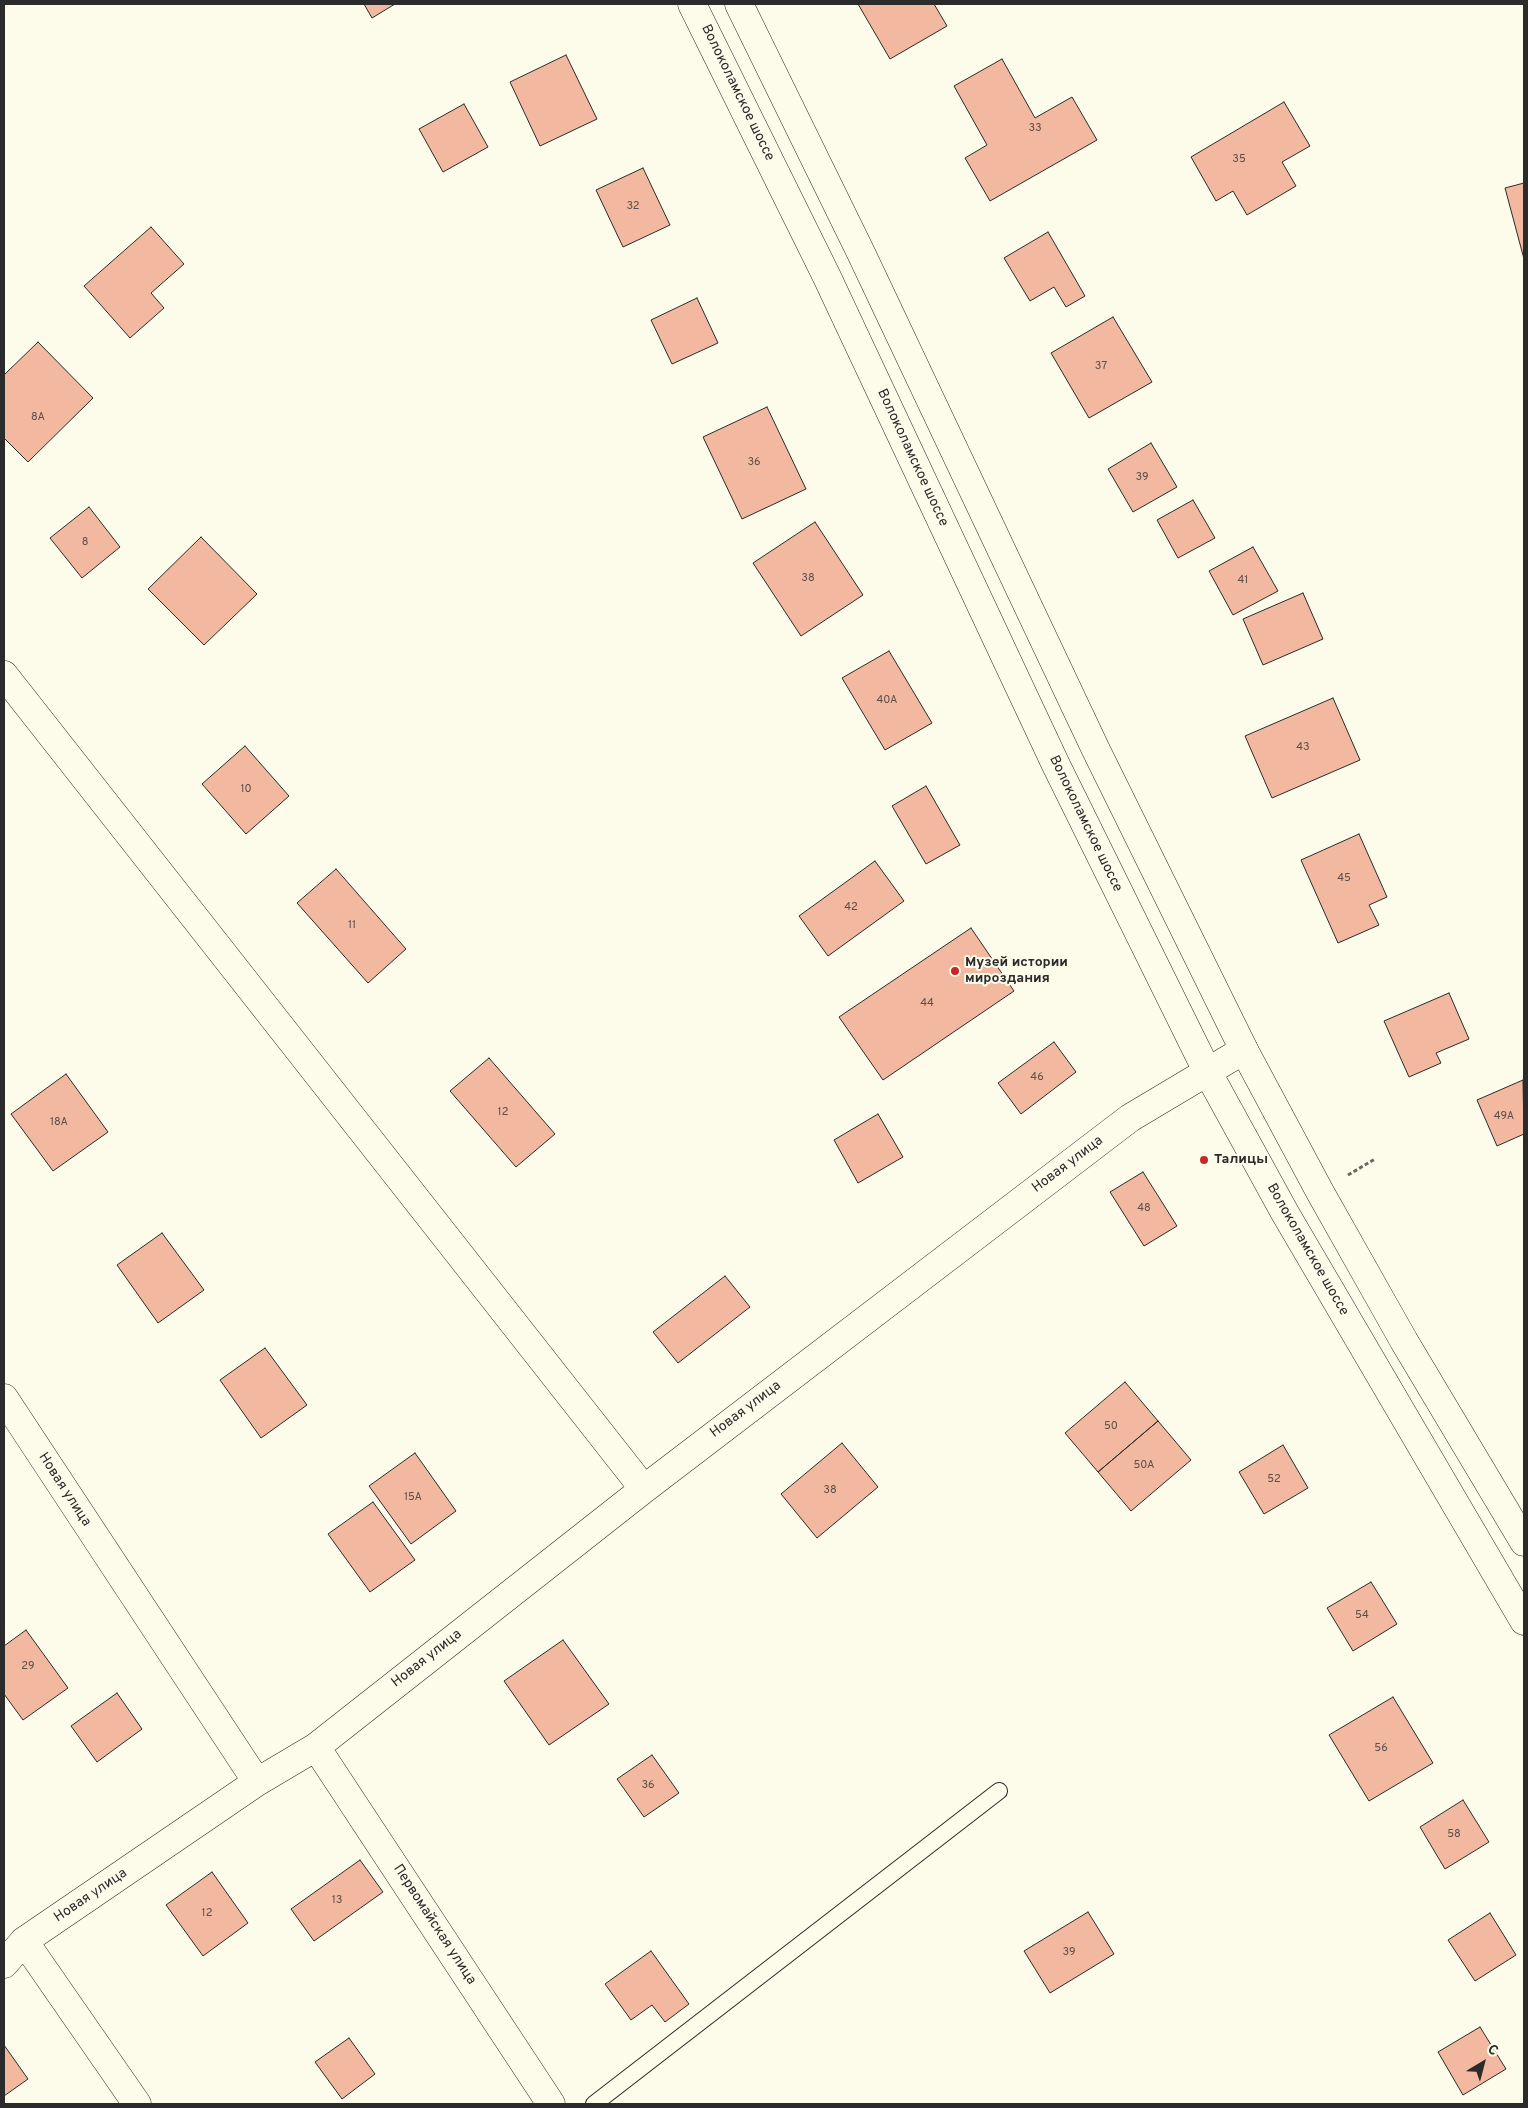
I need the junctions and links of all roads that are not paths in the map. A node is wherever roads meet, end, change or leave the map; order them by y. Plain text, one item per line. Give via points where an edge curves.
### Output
1 (692, 4) edge
2 (739, 4) edge
3 (4, 675) edge
4 (1244, 1050) junction
5 (1207, 1071) junction
6 (4, 1398) edge
7 (644, 1489) junction
8 (1524, 1542) edge
9 (1524, 1621) edge
10 (316, 1747) junction
11 (257, 1782) junction
12 (999, 1792) dead end
13 (24, 1941) junction
14 (4, 1964) edge
15 (137, 2104) edge
16 (551, 2104) edge
17 (594, 2104) edge

1 - 5 street, Волоколамское шоссе via 827,277 1056,765
2 - 4 street via 862,255 1096,750
3 - 7 street
4 - 5 street, Новая улица
4 - 8 street via 1324,1200
5 - 7 street, Новая улица via 1130,1118
5 - 9 street, Волоколамское шоссе via 1285,1213
6 - 11 street, Новая улица
7 - 10 street, Новая улица
10 - 11 street, Новая улица
10 - 16 street, Первомайская улица
11 - 13 street, Новая улица
12 - 17 lane
13 - 14 street, Новая улица
13 - 15 street

